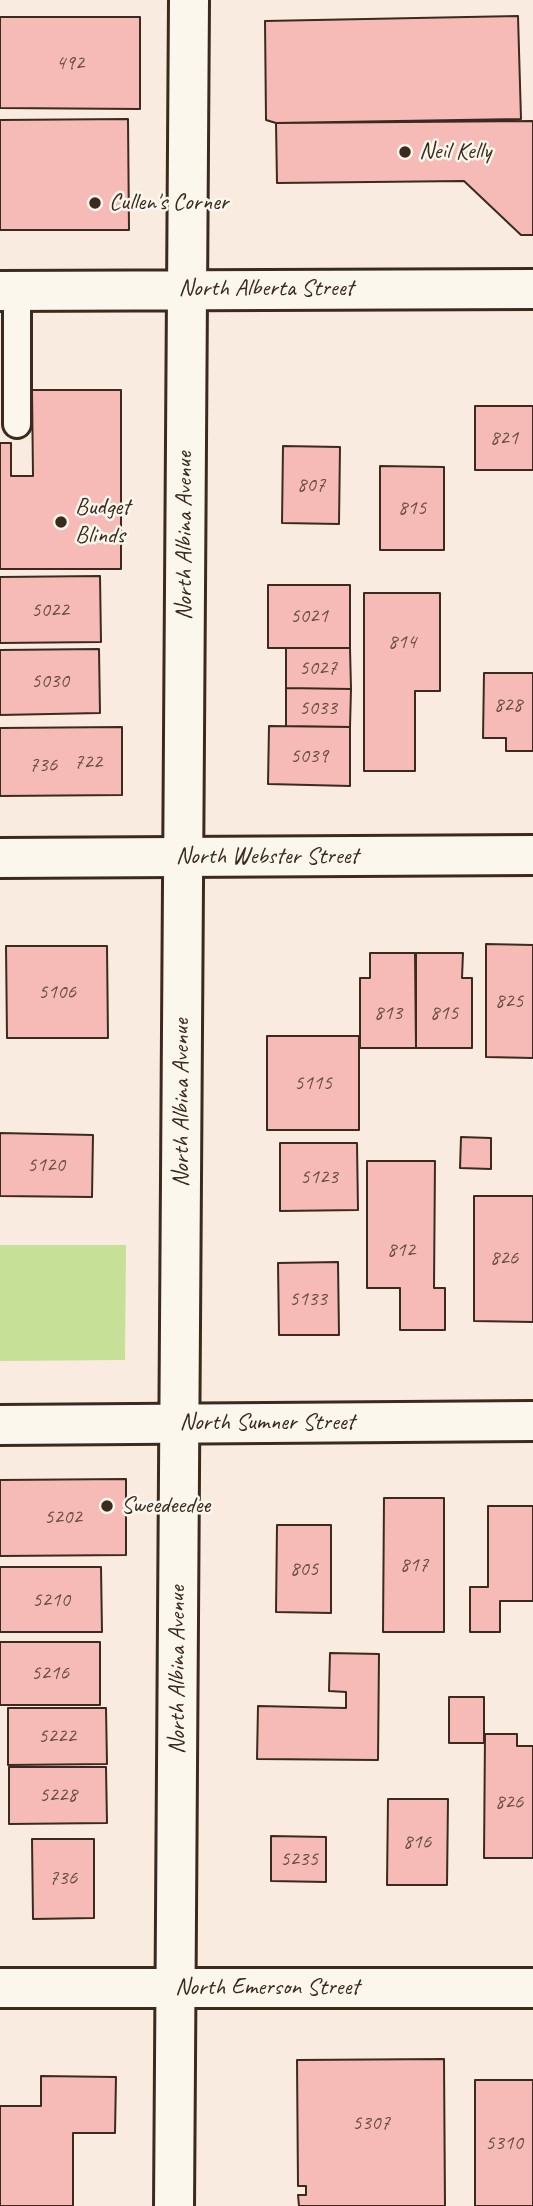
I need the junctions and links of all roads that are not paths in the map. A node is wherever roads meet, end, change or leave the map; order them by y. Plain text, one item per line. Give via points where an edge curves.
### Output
1 (189, 0) edge
2 (533, 289) edge
3 (187, 290) junction
4 (8, 291) edge
5 (17, 424) dead end
6 (533, 855) edge
7 (184, 857) junction
8 (0, 858) edge
9 (533, 1421) edge
10 (180, 1424) junction
11 (0, 1425) edge
12 (176, 1987) junction
13 (0, 1988) edge
14 (533, 1988) edge
15 (174, 2206) edge

1 - 3 street, North Albina Avenue
2 - 3 street, North Alberta Street
3 - 4 street, North Alberta Street
3 - 7 street, North Albina Avenue
4 - 5 lane
6 - 7 street, North Webster Street
7 - 8 street, North Webster Street
7 - 10 street, North Albina Avenue
9 - 10 street, North Sumner Street
10 - 11 street, North Sumner Street
10 - 12 street, North Albina Avenue
12 - 13 street, North Emerson Street
12 - 14 street, North Emerson Street
12 - 15 street, North Albina Avenue

